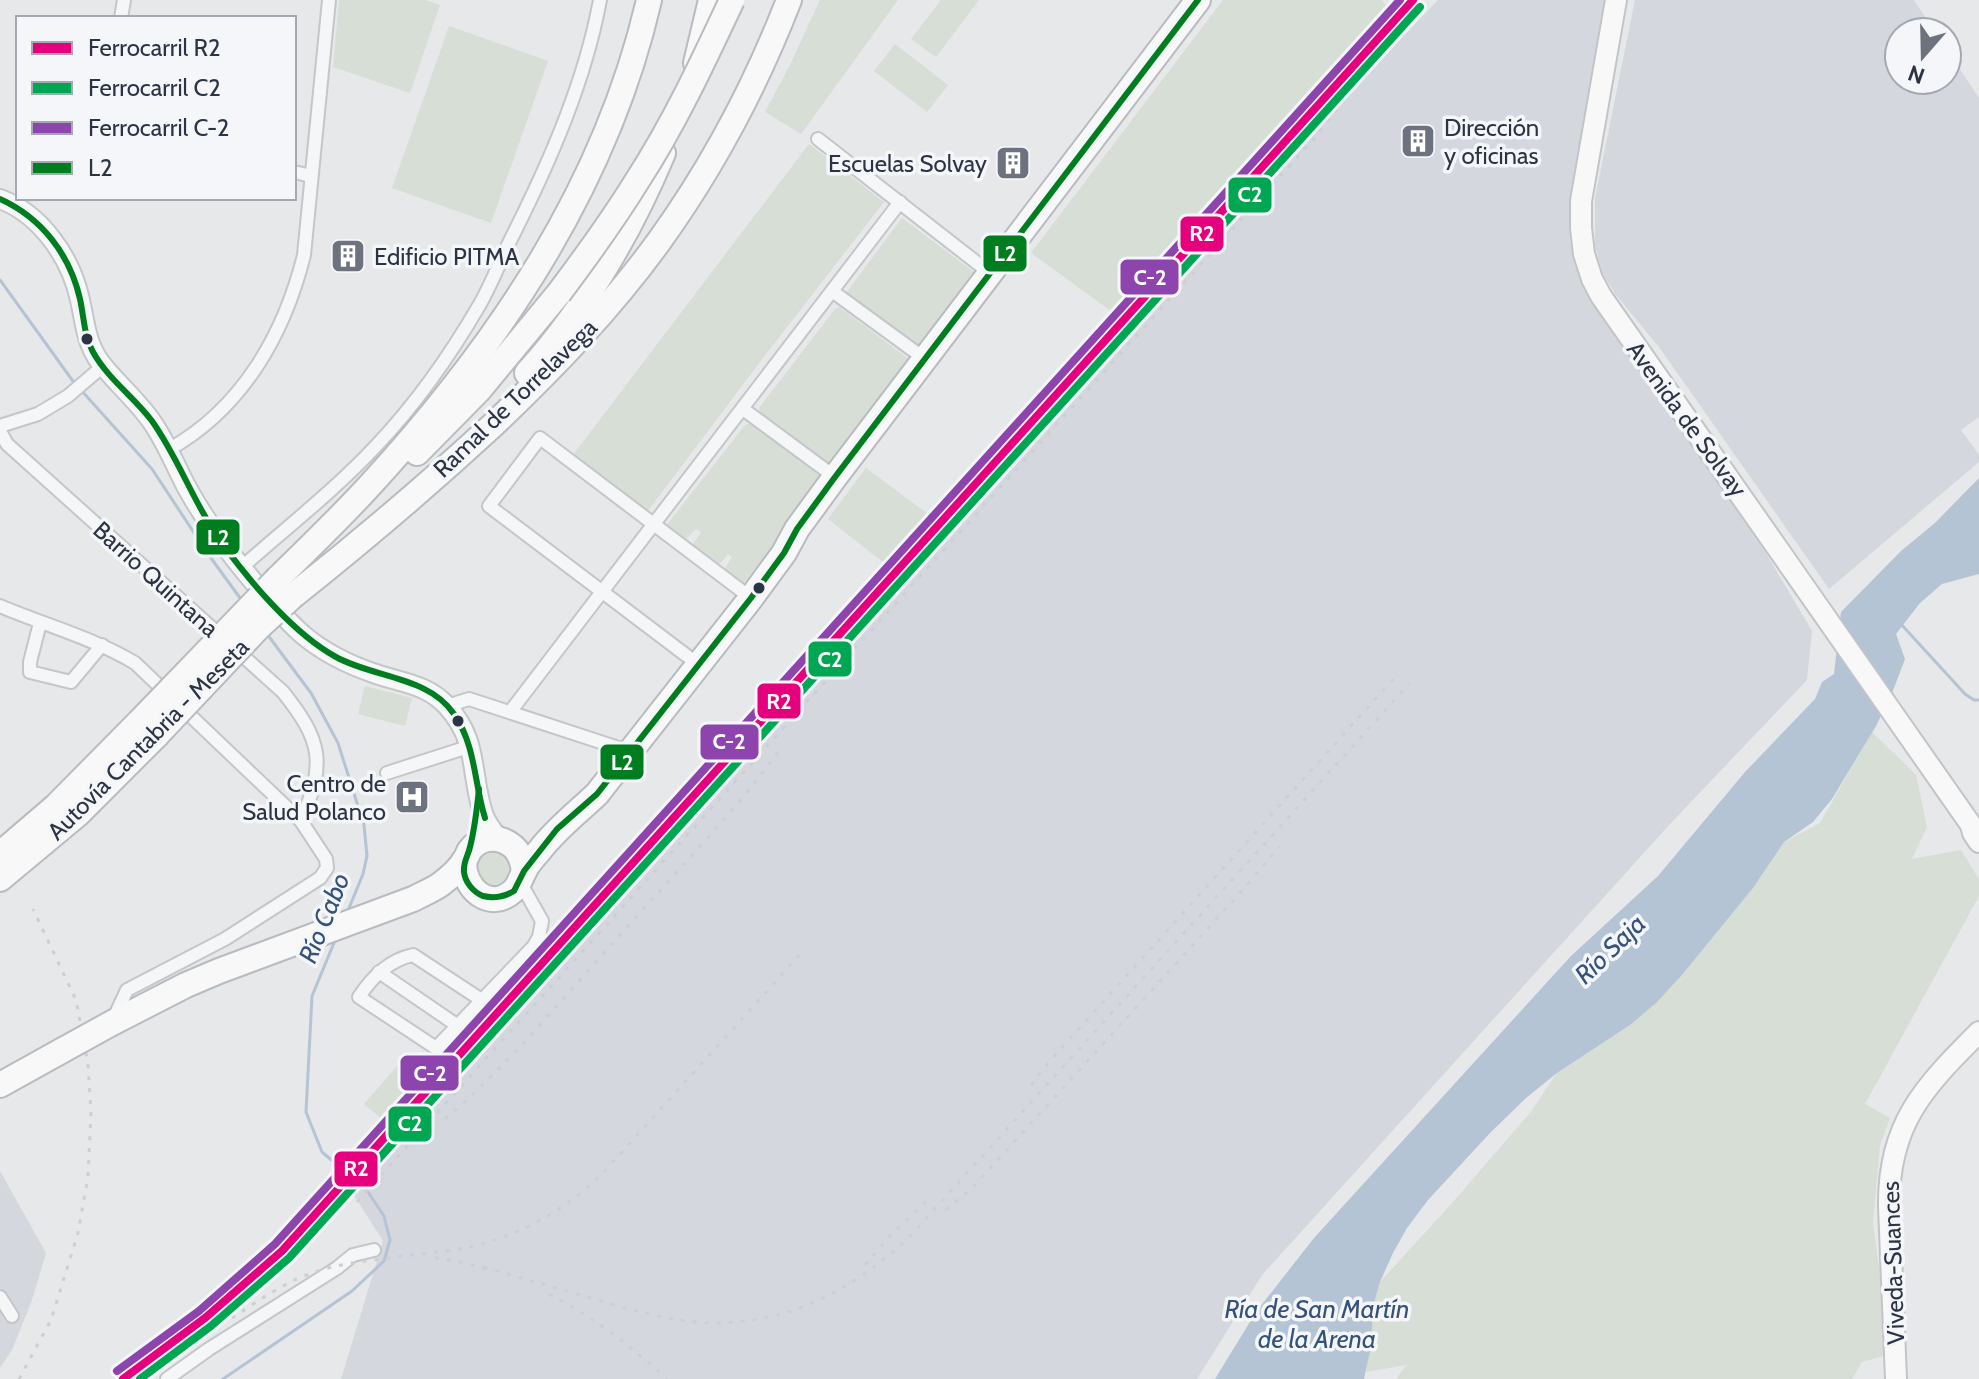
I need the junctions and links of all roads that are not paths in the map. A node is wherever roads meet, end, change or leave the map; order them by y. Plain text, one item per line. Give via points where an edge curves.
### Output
1 (329, 0) edge
2 (600, 0) edge
3 (649, 0) edge
4 (711, 0) edge
5 (732, 0) edge
6 (789, 0) edge
7 (1198, 0) edge
8 (1213, 0) edge
9 (1616, 0) edge
10 (818, 139) dead end
11 (296, 172) edge
12 (311, 176) junction
13 (0, 199) edge
14 (900, 202) junction
15 (990, 273) junction
16 (832, 291) junction
17 (925, 359) junction
18 (103, 366) junction
19 (743, 409) junction
20 (0, 428) edge
21 (168, 450) junction
22 (835, 477) junction
23 (654, 525) junction
24 (784, 553) junction
25 (241, 568) junction
26 (286, 586) junction
27 (603, 592) junction
28 (751, 598) junction
29 (0, 606) edge
30 (40, 623) junction
31 (102, 645) junction
32 (699, 665) junction
33 (447, 706) junction
34 (510, 712) junction
35 (148, 728) junction
36 (471, 746) junction
37 (631, 752) junction
38 (387, 773) dead end
39 (479, 789) junction
40 (301, 821) junction
41 (557, 829) junction
42 (1976, 832) edge
43 (505, 841) junction
44 (0, 854) edge
45 (467, 856) junction
46 (0, 879) edge
47 (517, 883) junction
48 (473, 890) junction
49 (413, 899) junction
50 (379, 972) junction
51 (483, 1001) junction
52 (112, 1023) junction
53 (458, 1026) junction
54 (1979, 1032) edge
55 (0, 1085) edge
56 (374, 1250) dead end
57 (0, 1297) edge
58 (12, 1316) dead end
59 (167, 1379) edge
60 (1896, 1379) edge

1 - 12 street
2 - 25 street via 580,79 535,193 457,340 376,446
3 - 26 highway via 609,129 528,285 410,441
4 - 26 highway via 688,87 657,167 620,244 580,308 503,400 426,473
5 - 26 highway, Ramal de Torrelavega, bridge via 656,150 559,293 444,427
6 - 26 highway, Ramal de Torrelavega via 724,139 659,241 615,298 556,365 462,454 380,525
7 - 15 highway
8 - 24 highway via 864,462 806,535
9 - 42 main road, Avenida de Solvay via 1581,201 1582,239 1598,291
10 - 14 street
11 - 12 street
12 - 21 street via 304,255 275,335 230,403
13 - 18 street via 34,220 69,265 90,345
14 - 15 street
14 - 16 street
15 - 17 highway
16 - 17 street
16 - 19 street
17 - 22 highway
18 - 20 street via 68,396
18 - 21 street via 139,405
19 - 22 street
19 - 23 street
20 - 40 street, Barrio Quintana via 7,444 283,692 302,716 317,757 312,795
21 - 25 street
22 - 24 highway
23 - 27 street
23 - 27 street via 540,438 489,506
23 - 28 street
24 - 28 highway
25 - 33 street via 286,619 325,652 423,687
26 - 35 highway, Autovía Cantabria - Meseta, bridge via 258,628
27 - 32 street
27 - 34 street
28 - 32 highway
29 - 30 street
30 - 31 street
30 - 31 street via 30,672 71,682
31 - 40 street via 135,663
32 - 37 highway
33 - 34 street via 469,699
33 - 36 street
34 - 37 street
35 - 44 highway, Autovía Cantabria - Meseta
35 - 46 highway, Autovía Cantabria - Meseta via 78,814
36 - 38 street
36 - 39 street
37 - 41 highway via 597,794
39 - 43 street via 483,814
39 - 45 street
40 - 52 street via 326,859 320,878 225,939 127,990
41 - 43 highway
41 - 47 highway
43 - 45 highway via 482,840
43 - 47 highway via 523,861
45 - 48 highway via 464,872
45 - 49 highway via 440,885
47 - 48 highway via 496,898
47 - 51 street via 542,921 539,937
48 - 49 highway
49 - 52 highway via 197,980
50 - 51 street via 413,955
50 - 53 street
50 - 53 street via 359,997 436,1048
51 - 53 street
52 - 55 highway, bridge
54 - 60 main road, Viveda-Suances via 1915,1105 1893,1157 1889,1206
56 - 59 street via 353,1255
57 - 58 street

